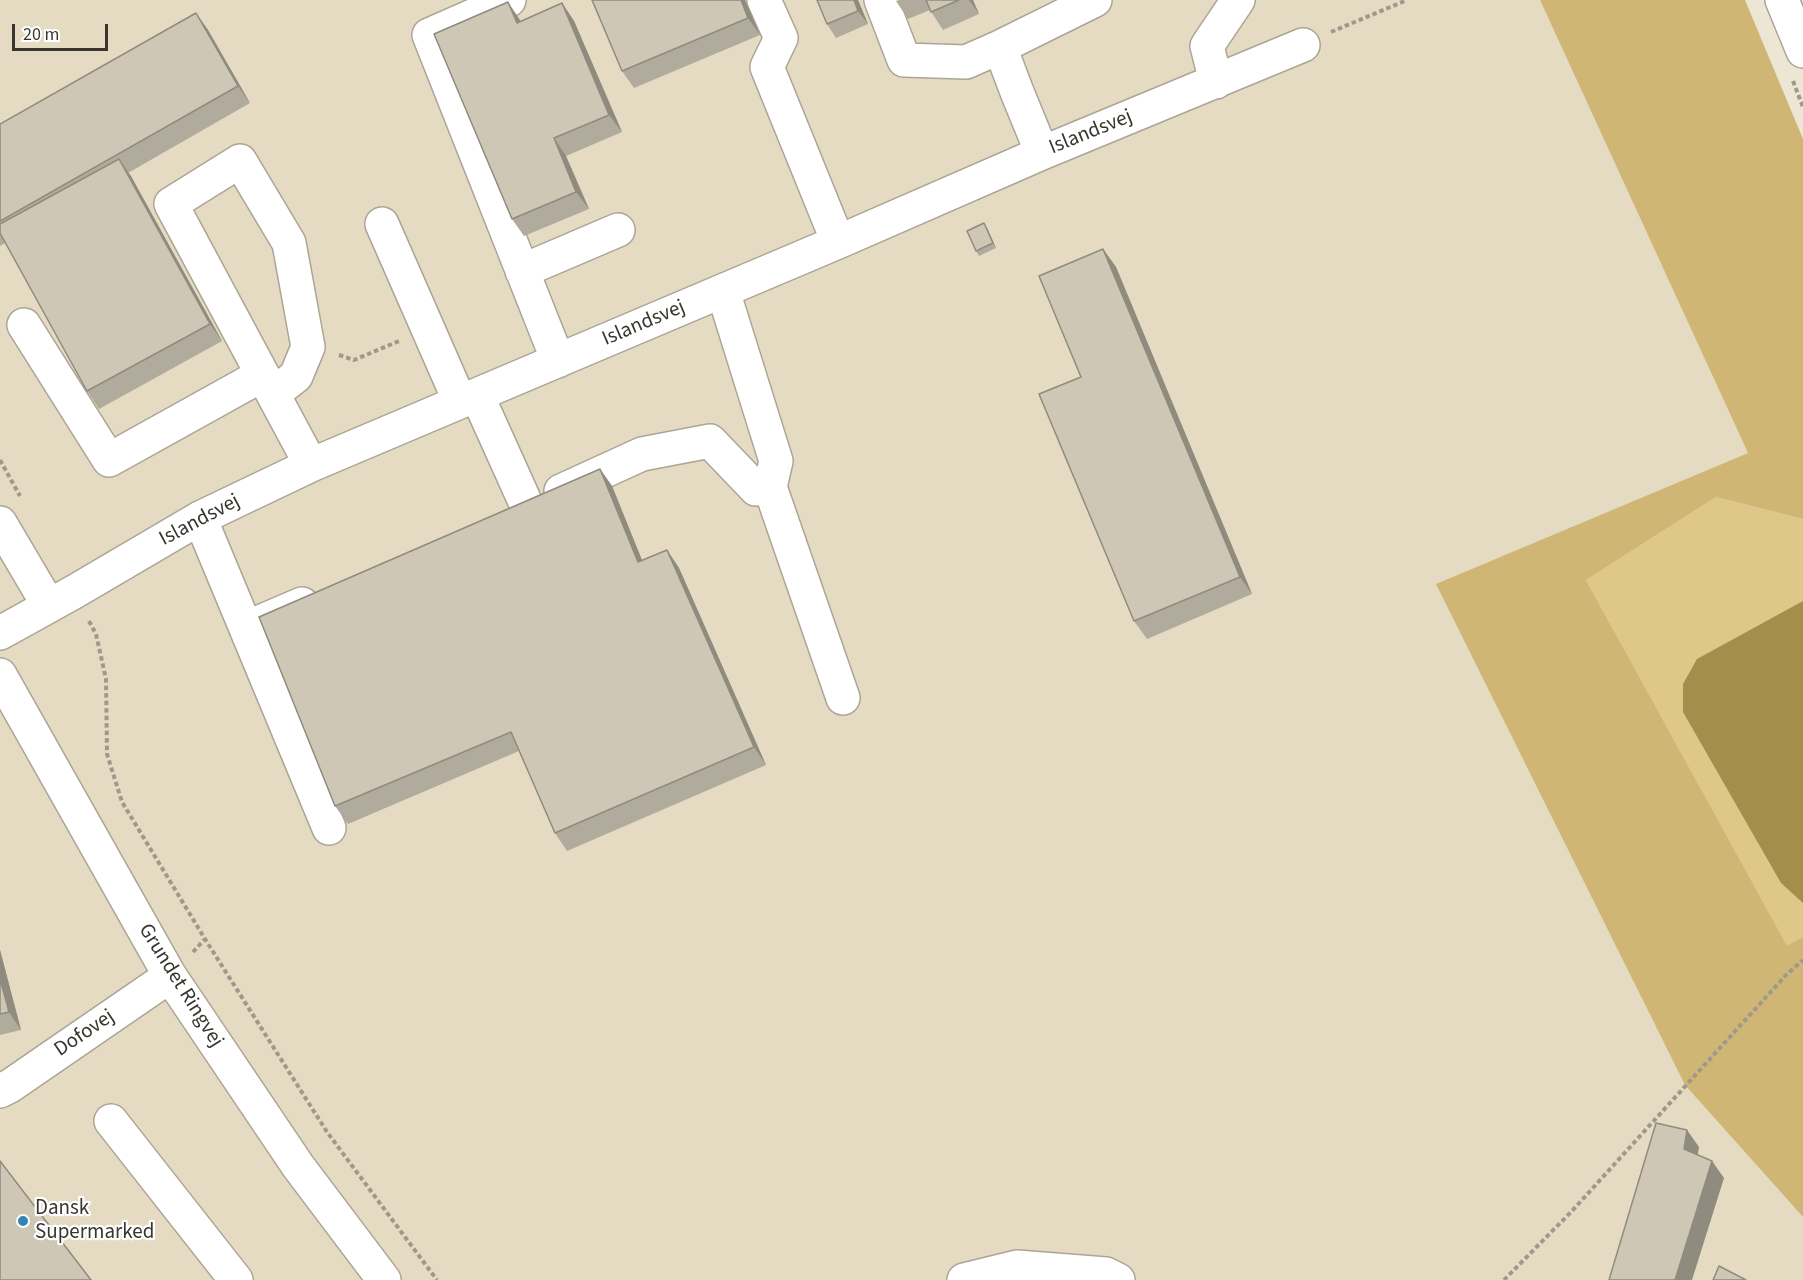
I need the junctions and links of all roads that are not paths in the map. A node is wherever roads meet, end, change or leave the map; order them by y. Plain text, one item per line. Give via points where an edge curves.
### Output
1 (509, 0) edge
2 (764, 0) edge
3 (881, 0) edge
4 (1095, 0) edge
5 (1238, 0) edge
6 (1782, 0) edge
7 (1303, 45) road end
8 (1000, 47) junction
9 (1803, 51) edge
10 (1216, 82) junction
11 (1042, 153) junction
12 (382, 224) dead end
13 (618, 230) dead end
14 (838, 242) junction
15 (522, 271) junction
16 (723, 291) junction
17 (24, 325) dead end
18 (558, 361) junction
19 (268, 385) junction
20 (468, 399) junction
21 (311, 465) junction
22 (770, 487) junction
23 (11, 512) edge
24 (200, 518) junction
25 (333, 591) edge
26 (62, 599) junction
27 (246, 628) junction
28 (0, 633) edge
29 (0, 675) edge
30 (843, 698) dead end
31 (329, 828) dead end
32 (170, 976) junction
33 (0, 1091) edge
34 (111, 1120) dead end
35 (236, 1280) edge
36 (384, 1280) edge
37 (964, 1280) edge
38 (1118, 1280) edge

1 - 15 street via 429,34
2 - 14 street via 781,38 767,67
3 - 8 street via 904,60 966,62
4 - 8 street
5 - 10 street via 1207,46
6 - 9 street
7 - 10 street, Islandsvej
8 - 11 street
10 - 11 street, Islandsvej
11 - 14 street, Islandsvej
12 - 20 street via 428,330
13 - 15 street
14 - 16 street, Islandsvej
15 - 18 street
16 - 18 street, Islandsvej
16 - 22 street via 776,461
17 - 19 street via 109,460
18 - 20 street, Islandsvej
19 - 19 street via 171,204 240,161 289,243 308,347 296,376
19 - 21 street
20 - 21 street, Islandsvej
20 - 22 street via 516,511 642,454 710,441 756,489
21 - 24 street, Islandsvej
22 - 30 street
23 - 26 street
24 - 26 street, Islandsvej
24 - 27 street
25 - 27 street
26 - 28 street, Islandsvej
27 - 31 street
29 - 32 street, Grundet Ringvej
32 - 33 street, Dofovej
32 - 36 street, Grundet Ringvej via 298,1166
34 - 35 street
37 - 38 street via 1017,1267 1106,1274

